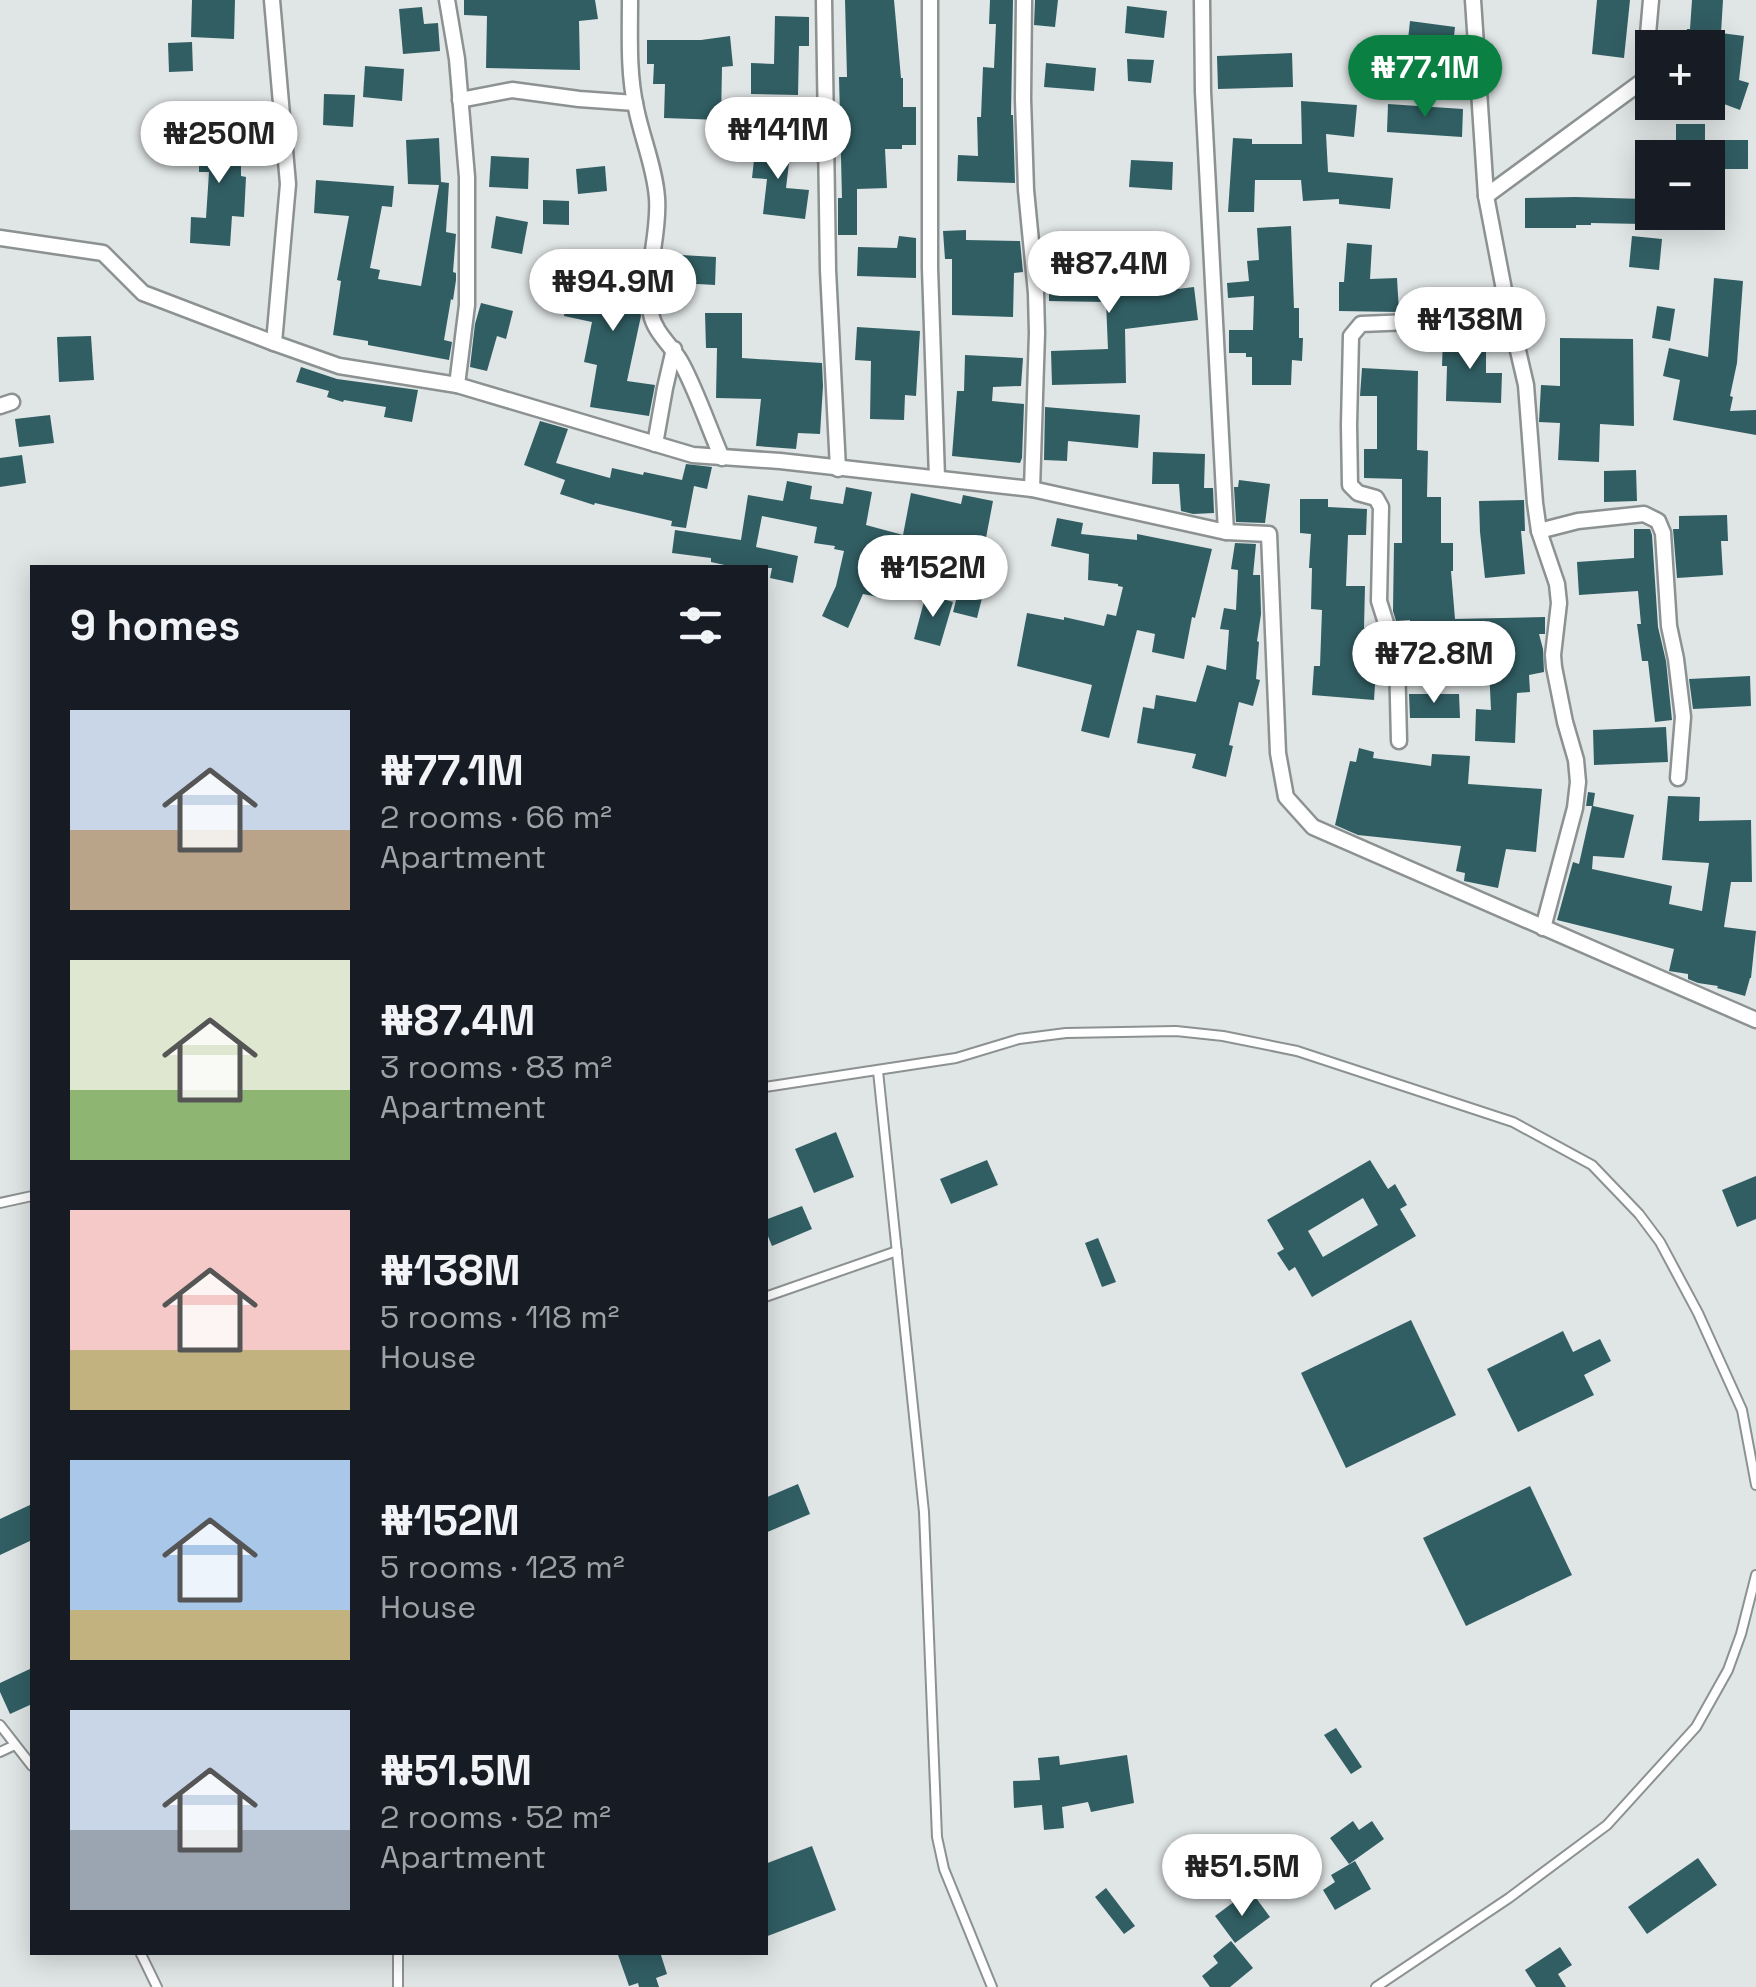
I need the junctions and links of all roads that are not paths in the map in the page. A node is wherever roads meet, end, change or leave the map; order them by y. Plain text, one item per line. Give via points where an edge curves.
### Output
1 (272, 0) edge
2 (447, 0) edge
3 (630, 0) edge
4 (824, 0) edge
5 (930, 0) edge
6 (1024, 0) edge
7 (1202, 0) edge
8 (1472, 0) edge
9 (1651, 0) edge
10 (460, 100) junction
11 (634, 103) junction
12 (1486, 196) junction
13 (0, 238) edge
14 (1510, 318) junction
15 (274, 343) junction
16 (674, 350) junction
17 (457, 385) junction
18 (655, 444) junction
19 (722, 458) junction
20 (838, 469) junction
21 (937, 478) junction
22 (1032, 489) junction
23 (1540, 531) junction
24 (1226, 532) junction
25 (1399, 741) dead end
26 (1678, 778) dead end
27 (1544, 928) junction
28 (1756, 1020) edge
29 (878, 1070) junction
30 (768, 1087) edge
31 (30, 1196) edge
32 (0, 1204) edge
33 (897, 1251) junction
34 (768, 1296) edge
35 (1756, 1485) edge
36 (1756, 1575) edge
37 (0, 1726) edge
38 (15, 1745) junction
39 (0, 1752) edge
40 (30, 1764) edge
41 (141, 1955) edge
42 (398, 1955) edge
43 (157, 1987) edge
44 (398, 1987) edge
45 (992, 1987) edge
46 (1376, 1987) edge

1 - 15 street via 288,184
2 - 10 street
3 - 11 street
4 - 20 street
5 - 21 street
6 - 22 street via 1026,190 1036,294
7 - 24 street
8 - 12 street
9 - 12 street via 1644,80
10 - 11 street via 512,90
10 - 17 street via 468,281
11 - 16 street via 657,198 651,314
12 - 14 street
13 - 15 street via 103,253 143,293
14 - 23 street via 1526,385
14 - 25 street via 1362,324 1351,336 1350,485 1381,507 1379,601 1397,658
15 - 17 street via 340,366
16 - 18 street
16 - 19 street
17 - 18 street
18 - 19 street
19 - 20 street
20 - 21 street
21 - 22 street
22 - 24 street
23 - 26 street via 1578,520 1644,514 1658,520 1683,716
23 - 27 street via 1557,584 1554,668 1578,782
24 - 27 street via 1269,534 1278,753 1286,797 1313,827
27 - 28 street
29 - 30 lane
29 - 33 lane
29 - 35 lane via 956,1058 1020,1038 1176,1030 1297,1052 1513,1122 1592,1165 1660,1242 1742,1410
31 - 32 lane
33 - 34 lane
33 - 45 lane via 924,1512 937,1837
36 - 46 lane via 1728,1670 1696,1727 1607,1825
37 - 38 lane
38 - 39 lane
38 - 40 lane
41 - 43 lane
42 - 44 lane

